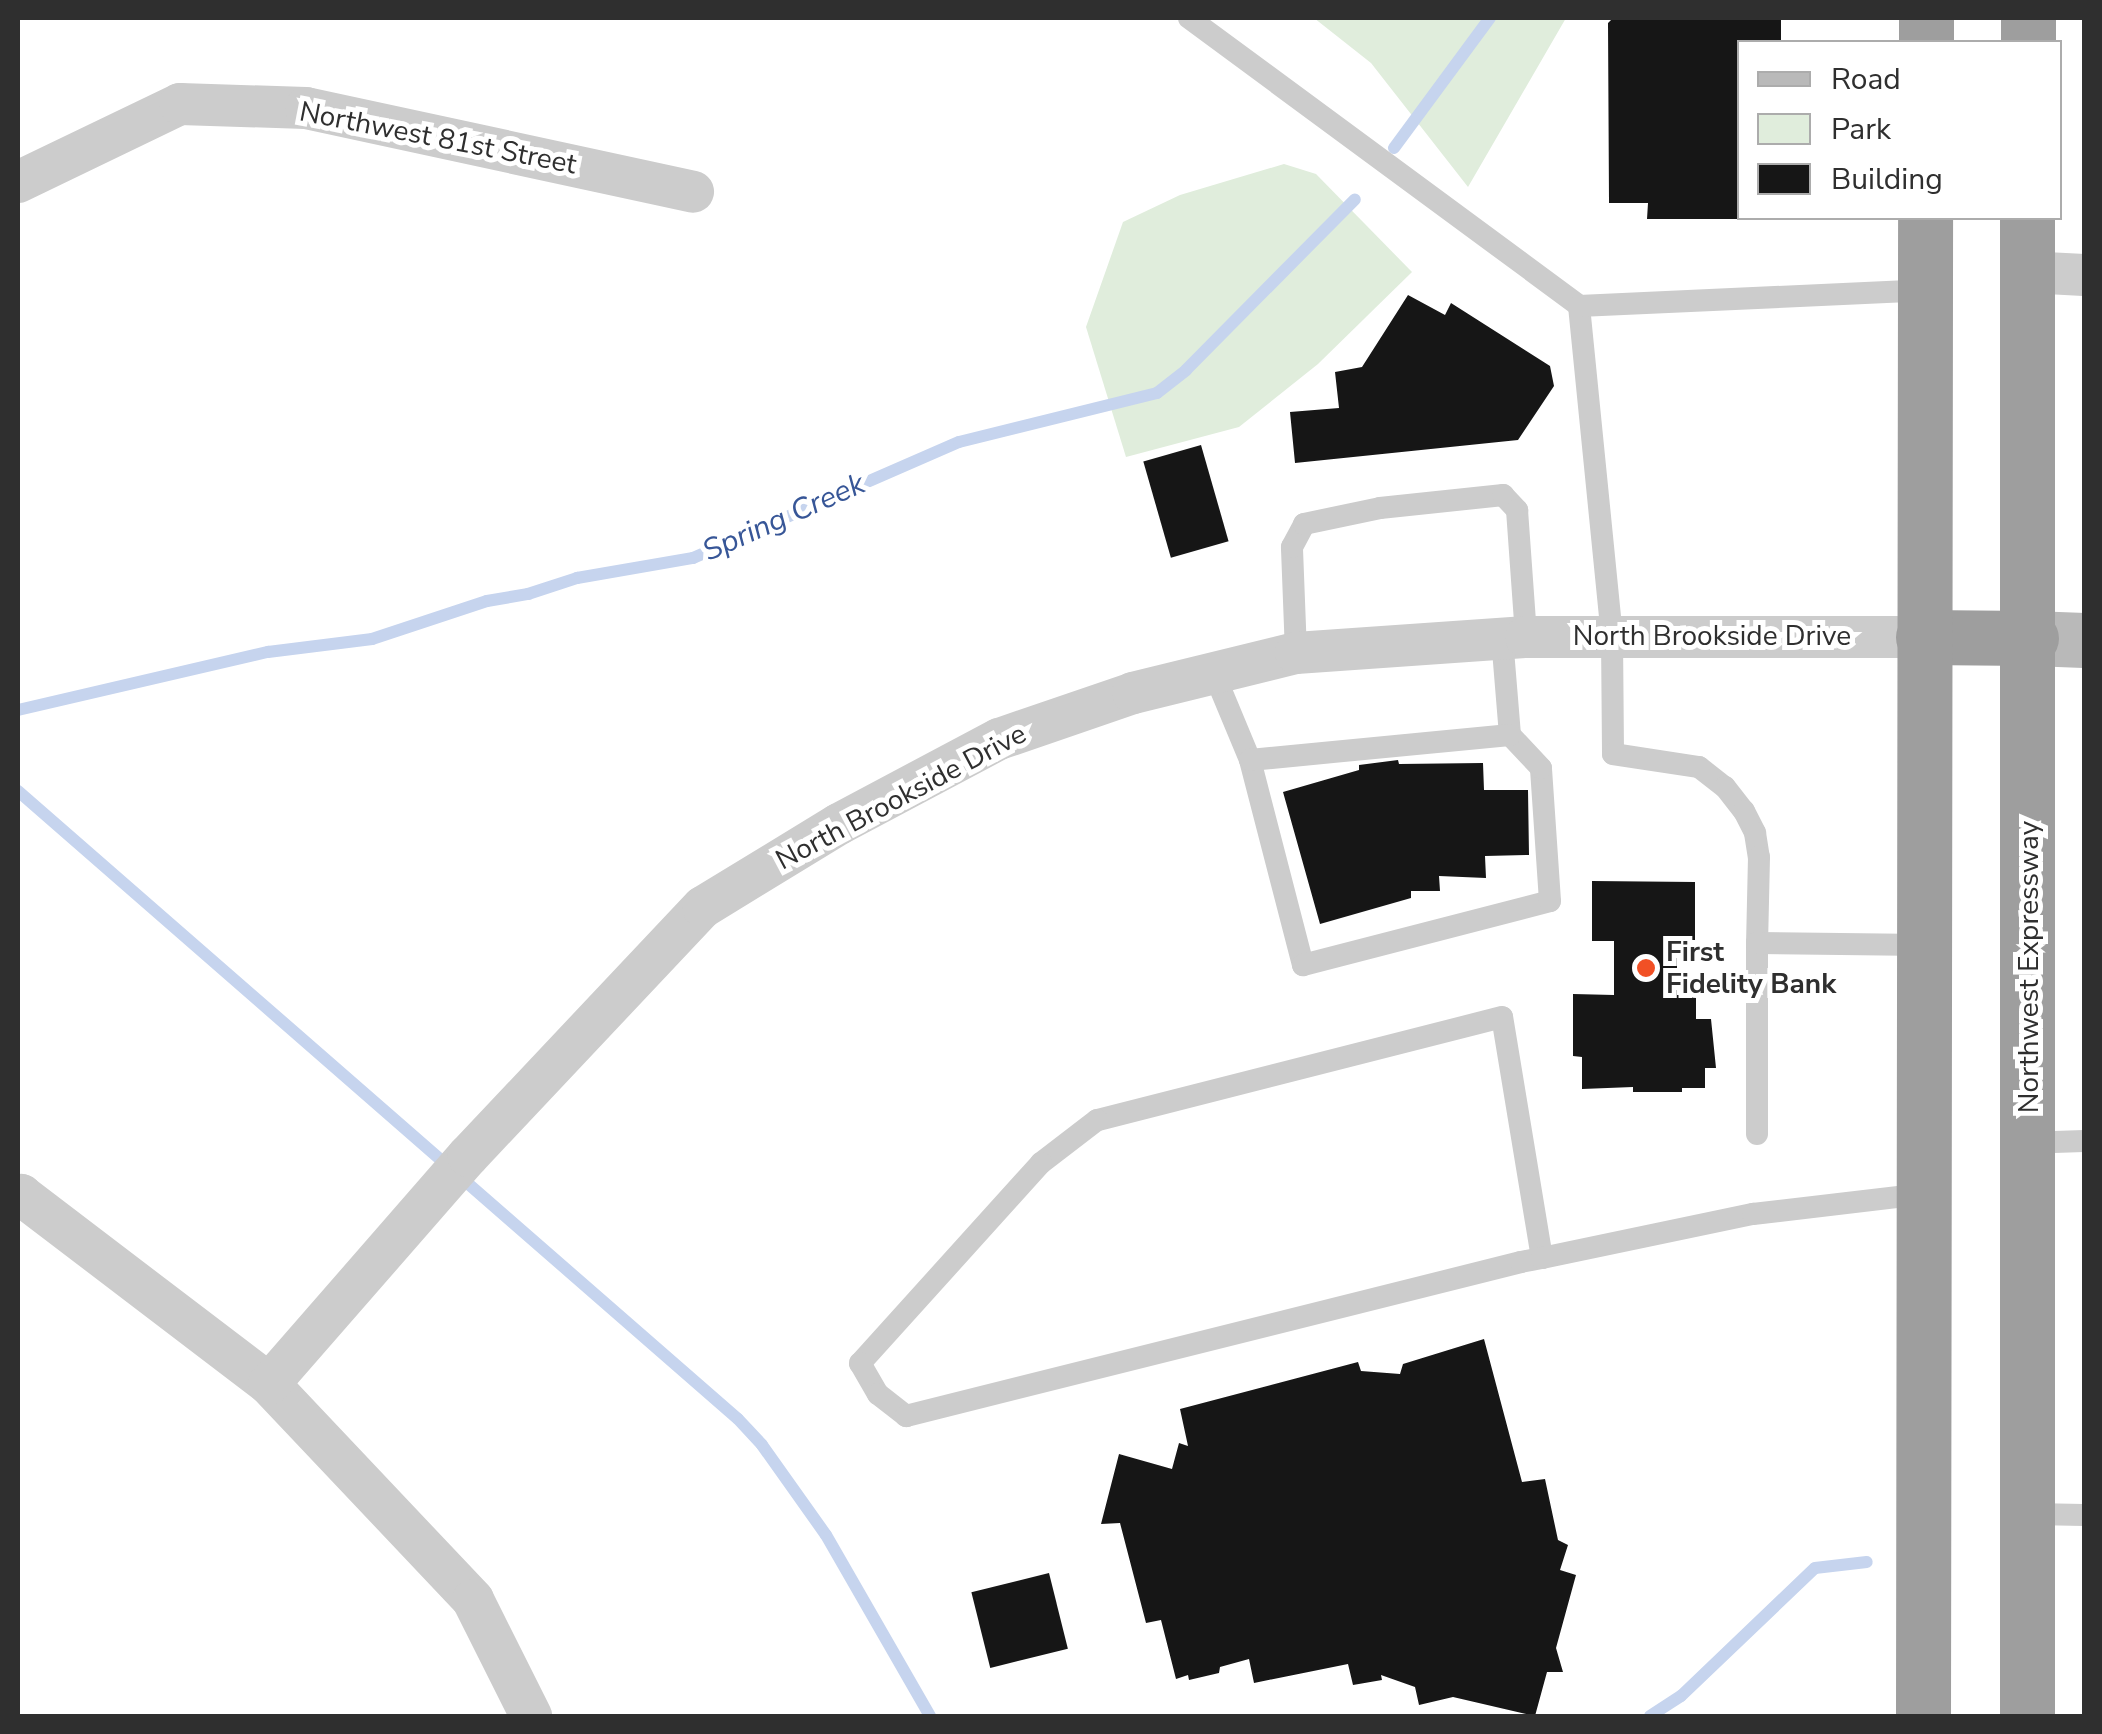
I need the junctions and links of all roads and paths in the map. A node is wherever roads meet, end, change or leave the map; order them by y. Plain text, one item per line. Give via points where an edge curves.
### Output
1 (1190, 18) edge
2 (18, 182) edge
3 (693, 192) dead end
4 (1925, 220) edge
5 (2028, 220) edge
6 (2027, 272) junction
7 (2084, 275) edge
8 (1925, 290) junction
9 (1579, 306) junction
10 (1514, 637) junction
11 (1612, 637) junction
12 (1923, 637) junction
13 (2031, 638) junction
14 (2084, 640) edge
15 (1296, 653) junction
16 (1213, 671) junction
17 (1510, 735) junction
18 (1250, 760) junction
19 (1758, 943) junction
20 (1924, 945) junction
21 (1757, 1134) dead end
22 (2084, 1141) edge
23 (2028, 1143) junction
24 (1924, 1194) junction
25 (19, 1196) edge
26 (1542, 1258) junction
27 (269, 1384) junction
28 (2028, 1514) junction
29 (2084, 1515) edge
30 (531, 1716) edge
31 (1923, 1716) edge
32 (2027, 1716) edge

1 - 9 lane
2 - 3 street, Northwest 81st Street via 180,104 306,108
4 - 8 highway
5 - 6 highway, Northwest Expressway
6 - 7 street
6 - 13 highway, Northwest Expressway
8 - 9 lane
8 - 12 highway
9 - 11 lane
10 - 11 street, North Brookside Drive
10 - 15 street, North Brookside Drive
10 - 15 lane via 1517,510 1503,495 1304,524 1292,547
10 - 17 lane
11 - 12 street, North Brookside Drive
11 - 19 lane via 1614,754 1698,766 1744,811 1758,858
12 - 13 highway
12 - 20 highway
13 - 14 main road
13 - 23 highway, Northwest Expressway
15 - 16 street, North Brookside Drive
16 - 18 lane
16 - 27 street, North Brookside Drive via 999,739 839,824 703,907 468,1156
17 - 18 lane
17 - 18 lane via 1541,768 1550,901 1303,965
19 - 20 lane
19 - 21 lane
20 - 24 highway
22 - 23 lane
23 - 28 highway, Northwest Expressway
24 - 26 lane via 1754,1214
24 - 31 highway
25 - 27 street
26 - 26 lane via 906,1416 878,1394 860,1363 1041,1163 1098,1120 1502,1017
27 - 30 street via 473,1600
28 - 29 lane
28 - 32 highway, Northwest Expressway

